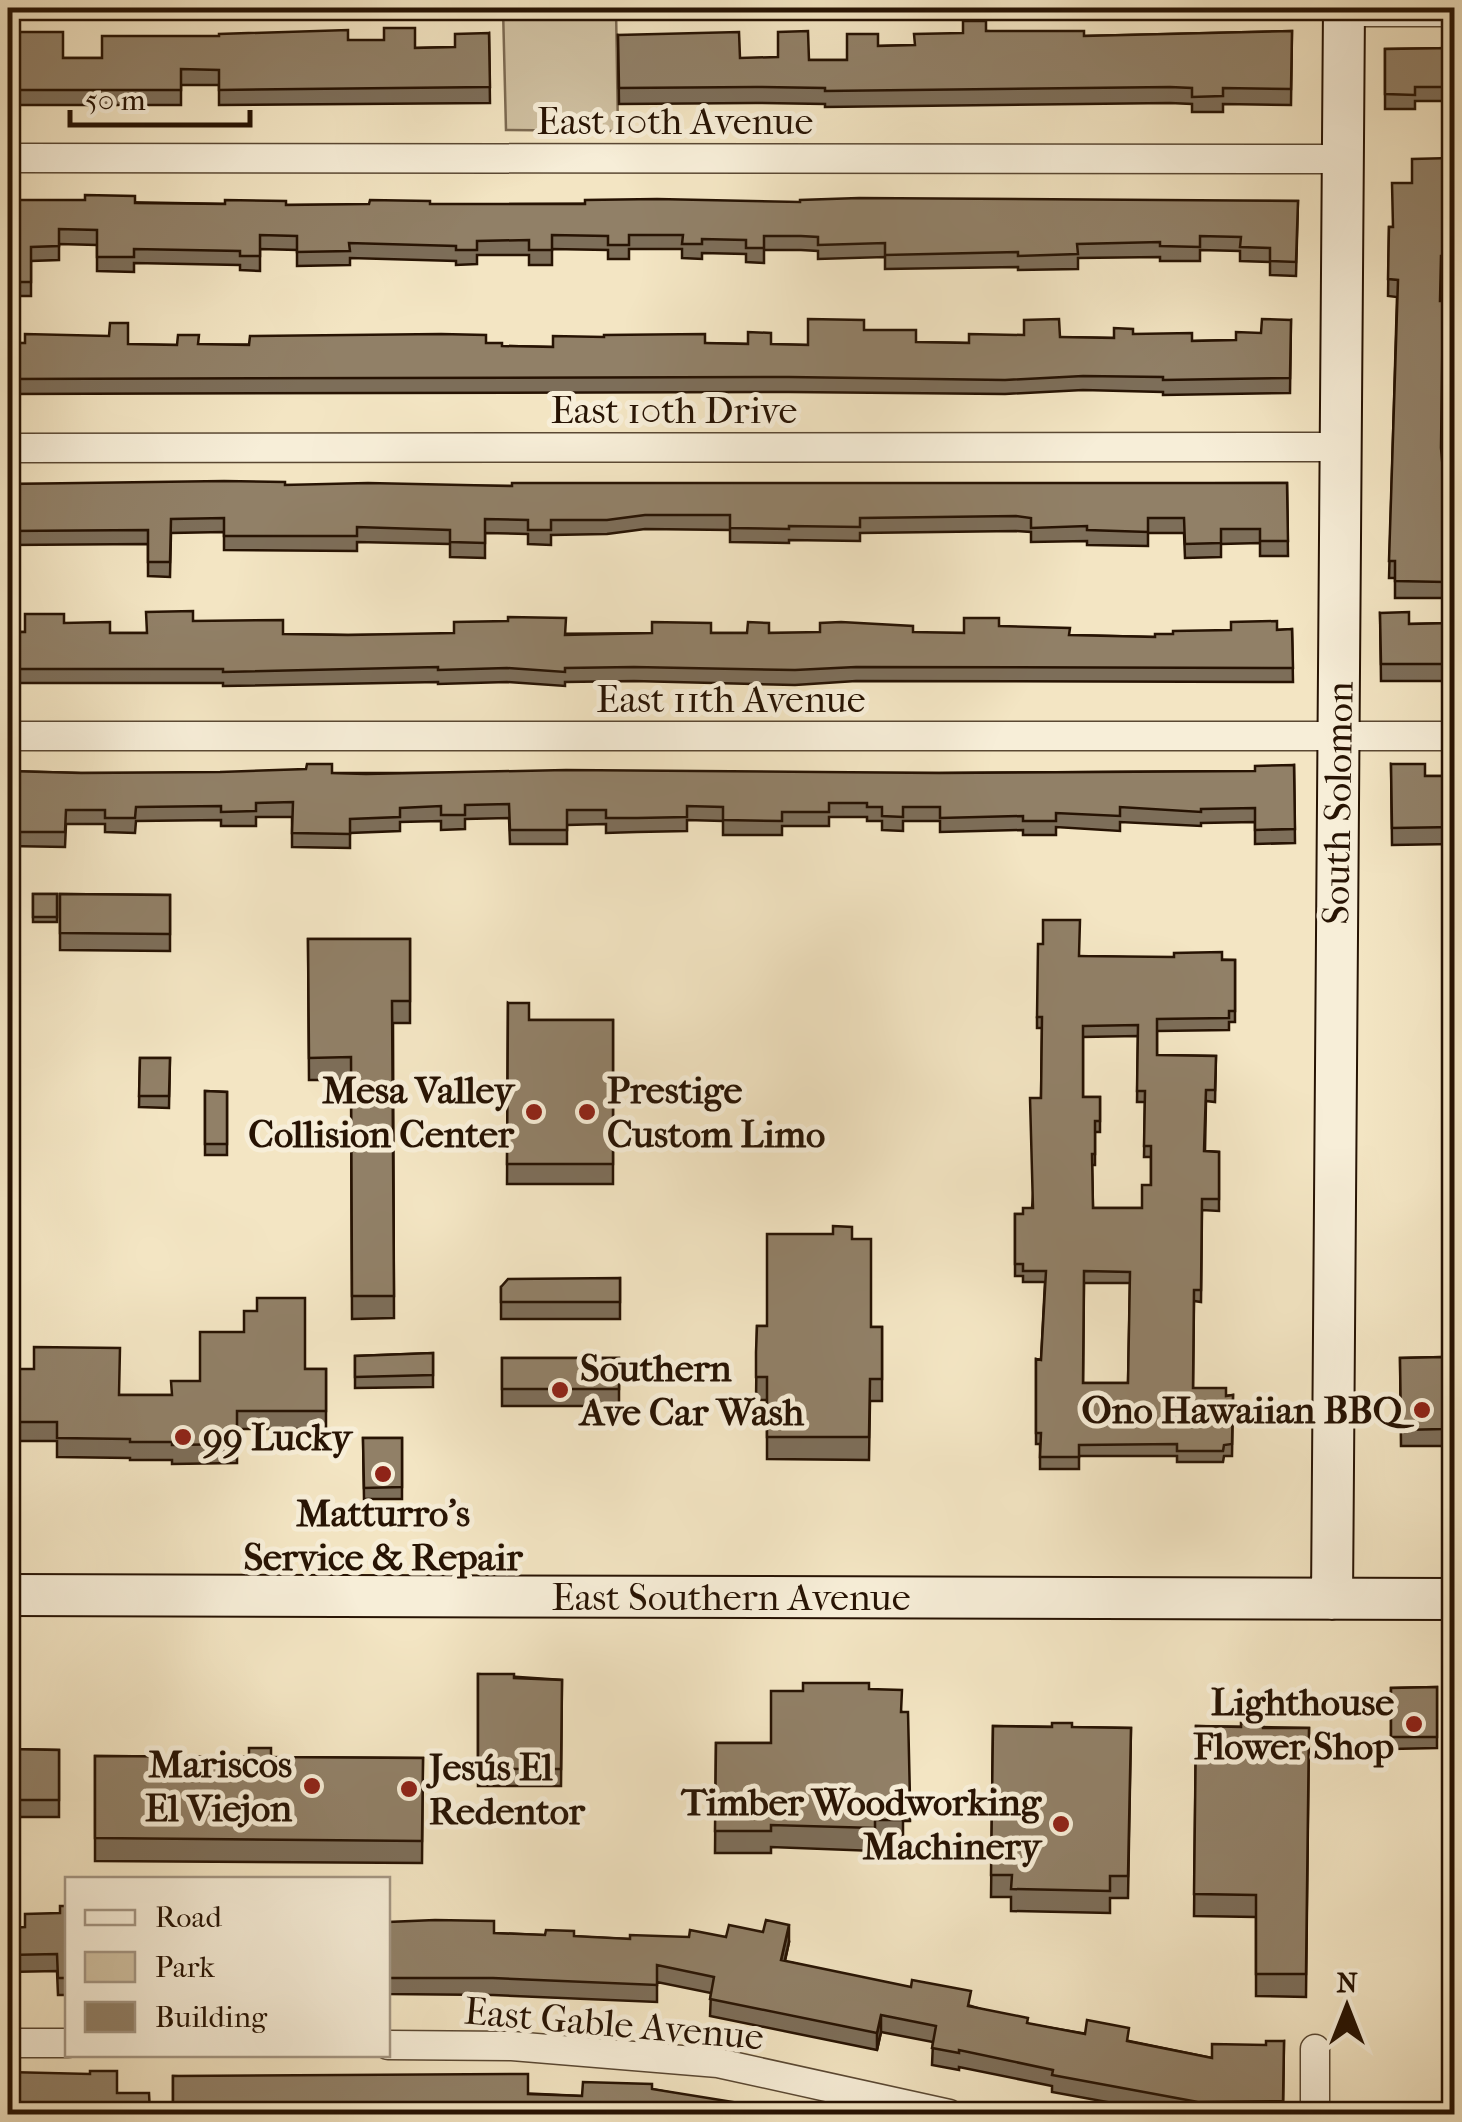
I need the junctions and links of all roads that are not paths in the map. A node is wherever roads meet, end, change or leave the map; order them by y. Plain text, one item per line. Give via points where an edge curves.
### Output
1 (1344, 10) edge
2 (1454, 12) edge
3 (8, 158) edge
4 (1342, 159) junction
5 (1340, 447) junction
6 (8, 448) edge
7 (8, 736) edge
8 (1340, 736) junction
9 (1454, 736) edge
10 (8, 1595) edge
11 (1332, 1598) junction
12 (1454, 1598) edge
13 (8, 2043) edge
14 (65, 2043) edge
15 (390, 2045) edge
16 (1315, 2049) dead end
17 (948, 2114) edge
18 (1314, 2114) edge

1 - 2 street
1 - 4 street, South Solomon
3 - 4 street, East 10th Avenue
4 - 5 street, South Solomon
5 - 6 street, East 10th Drive
5 - 8 street, South Solomon
7 - 8 street, East 11th Avenue
8 - 9 street, East 11th Avenue
8 - 11 street, South Solomon
10 - 11 street, East Southern Avenue
11 - 12 street, East Southern Avenue
13 - 14 street
15 - 17 street, East Gable Avenue via 512,2046 718,2063
16 - 18 street

